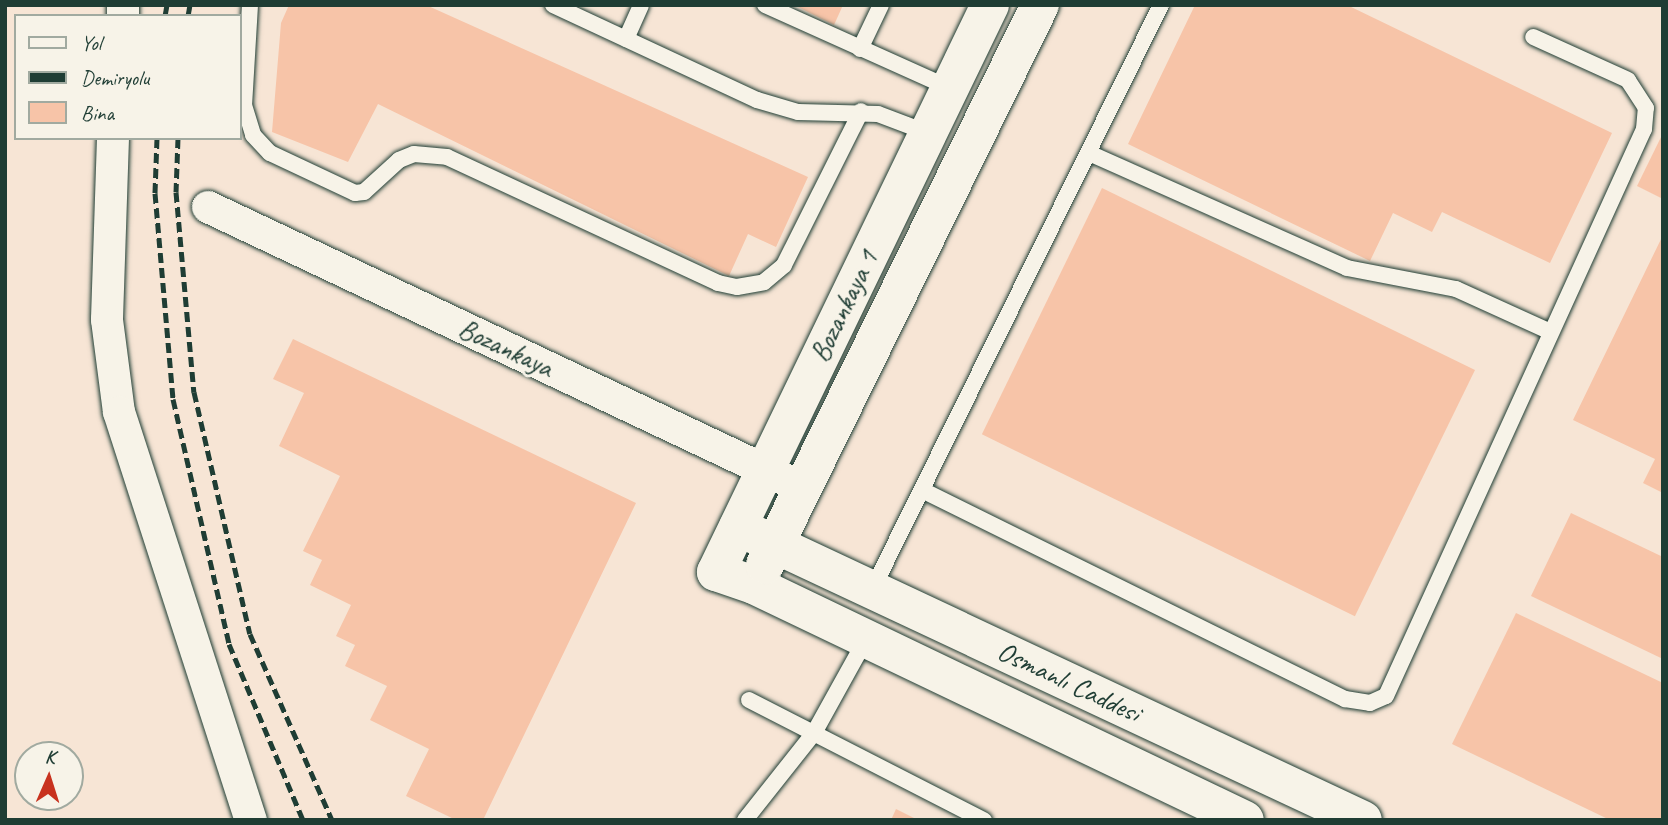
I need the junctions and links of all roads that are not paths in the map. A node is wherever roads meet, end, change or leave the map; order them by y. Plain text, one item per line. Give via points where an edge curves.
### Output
1 (250, 5) edge
2 (553, 5) edge
3 (641, 5) edge
4 (765, 5) edge
5 (881, 5) edge
6 (990, 5) edge
7 (1040, 5) edge
8 (1161, 5) edge
9 (1533, 37) dead end
10 (626, 39) junction
11 (860, 49) junction
12 (950, 88) junction
13 (861, 111) junction
14 (928, 133) junction
15 (113, 148) edge
16 (1089, 153) junction
17 (208, 207) dead end
18 (1551, 332) junction
19 (764, 470) junction
20 (803, 488) junction
21 (924, 491) junction
22 (738, 527) junction
23 (777, 543) junction
24 (754, 585) junction
25 (872, 590) junction
26 (865, 640) junction
27 (749, 700) dead end
28 (814, 733) junction
29 (251, 820) edge
30 (745, 820) edge
31 (984, 820) edge
32 (1245, 820) edge
33 (1363, 820) edge

1 - 13 lane via 244,105 253,135 270,153 355,193 364,192 399,160 414,154 447,157 718,283 737,287 764,282 784,265
2 - 10 lane
3 - 10 lane
4 - 11 lane
5 - 11 lane
6 - 12 street, Bozankaya 1
7 - 20 street
8 - 16 lane
9 - 18 lane via 1621,76 1638,92 1646,108 1644,129
10 - 13 lane via 757,100 798,112
11 - 12 lane
12 - 14 street, Bozankaya 1
13 - 14 lane
14 - 19 street, Bozankaya 1
15 - 29 street via 107,320 120,412
16 - 18 lane via 1347,268 1456,289
16 - 21 lane
17 - 19 street, Bozankaya
18 - 21 lane via 1385,696 1370,703 1345,699
19 - 20 street, Bozankaya
19 - 22 street, Bozankaya 1
20 - 23 street
21 - 25 lane
22 - 23 street, Osmanlı Caddesi
22 - 24 street, Bozankaya 1 via 716,572
23 - 24 street
23 - 25 street, Osmanlı Caddesi
24 - 26 street
25 - 33 street, Osmanlı Caddesi
26 - 28 lane
26 - 32 street
27 - 28 lane
28 - 30 lane
28 - 31 lane

